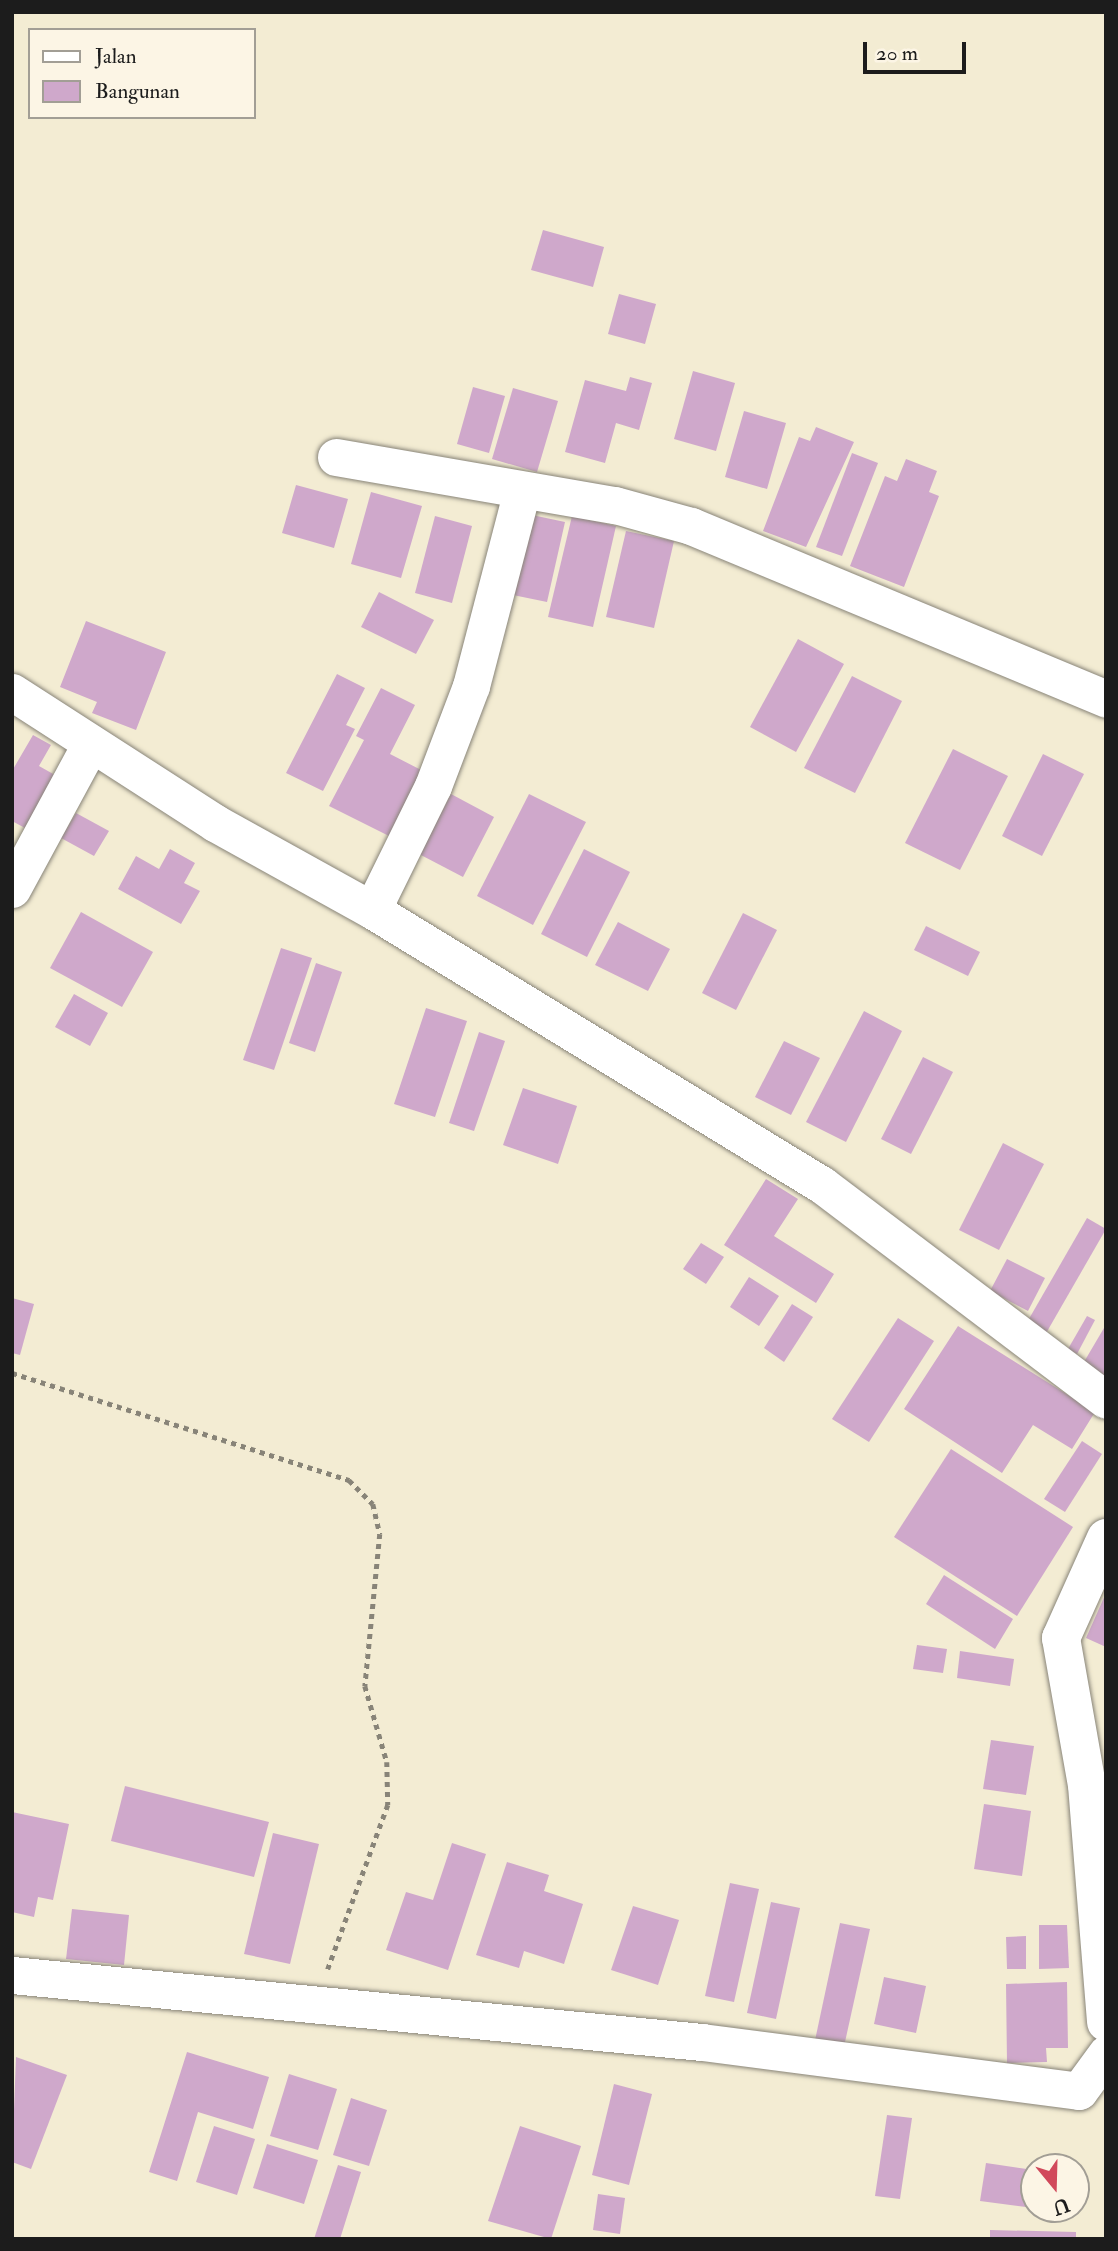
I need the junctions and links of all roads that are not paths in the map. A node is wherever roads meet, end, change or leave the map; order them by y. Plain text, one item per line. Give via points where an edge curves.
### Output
1 (336, 457) dead end
2 (521, 494) junction
3 (12, 692) edge
4 (1106, 699) edge
5 (90, 745) junction
6 (12, 889) edge
7 (372, 910) junction
8 (1106, 1400) edge
9 (1106, 1538) edge
10 (12, 1975) edge
11 (1106, 2022) edge
12 (1106, 2054) edge

1 - 2 street
2 - 4 street via 615,505 691,526
2 - 7 street via 471,686 433,786
3 - 5 street
5 - 6 street
5 - 7 street
7 - 8 street via 822,1185
9 - 11 street via 1061,1638 1087,1785
10 - 12 street via 702,2042 1079,2091

